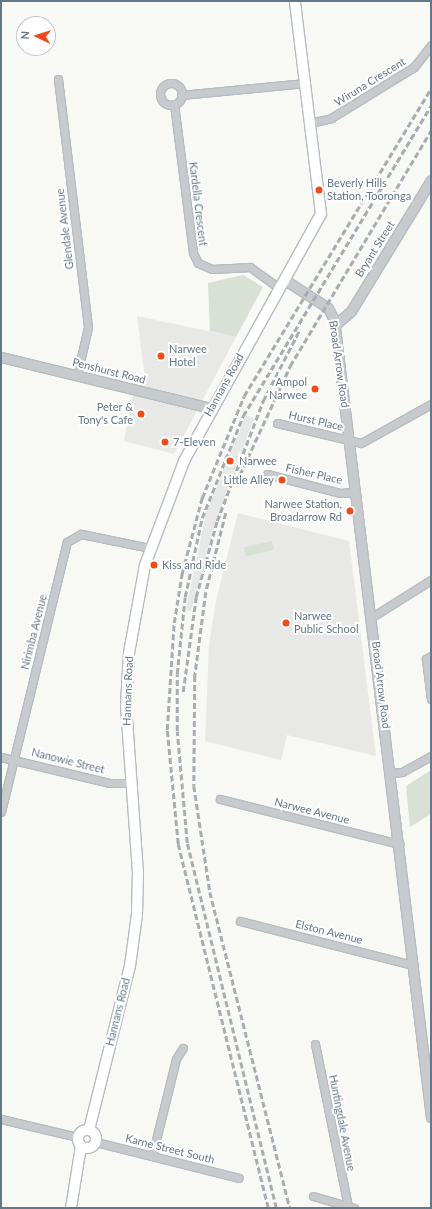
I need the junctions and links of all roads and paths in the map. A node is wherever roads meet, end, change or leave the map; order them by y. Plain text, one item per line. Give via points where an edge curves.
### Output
1 (295, 1) edge
2 (431, 45) edge
3 (58, 79) dead end
4 (305, 83) junction
5 (181, 96) junction
6 (174, 104) junction
7 (310, 123) junction
8 (431, 180) edge
9 (282, 284) junction
10 (335, 325) junction
11 (1, 357) edge
12 (77, 375) junction
13 (431, 404) edge
14 (211, 408) junction
15 (278, 423) dead end
16 (350, 440) junction
17 (267, 474) dead end
18 (356, 492) junction
19 (150, 548) junction
20 (431, 580) edge
21 (372, 616) junction
22 (431, 656) edge
23 (431, 699) edge
24 (431, 756) edge
25 (1, 757) edge
26 (14, 760) junction
27 (391, 773) junction
28 (130, 783) junction
29 (220, 799) dead end
30 (1, 812) edge
31 (399, 844) junction
32 (240, 921) dead end
33 (413, 965) junction
34 (315, 1044) dead end
35 (183, 1048) dead end
36 (431, 1117) edge
37 (1, 1119) edge
38 (86, 1143) junction
39 (152, 1156) junction
40 (239, 1178) dead end
41 (313, 1196) dead end
42 (351, 1207) edge
43 (71, 1208) edge

1 - 4 main road
2 - 7 street, Wiruna Crescent via 414,67 331,118
3 - 12 street, Glendale Avenue via 88,327
4 - 5 street
4 - 7 main road
5 - 6 street
5 - 6 street via 176,85 162,88 162,100
6 - 9 street, Kardella Crescent via 193,253 198,263 212,269 244,266
7 - 9 main road, Hannans Road via 320,198 317,225
8 - 10 street, Bryant Street via 351,311
9 - 10 street, Broad Arrow Road via 328,308
9 - 14 main road, Hannans Road
10 - 16 street, Broad Arrow Road
11 - 12 street, Penshurst Road
12 - 14 street, Penshurst Road
13 - 16 street, Hurst Place via 372,440 361,443
14 - 19 main road, Hannans Road via 184,461
15 - 16 street, Hurst Place
16 - 18 street, Broad Arrow Road
17 - 18 street, Fisher Place via 340,493
18 - 21 street, Broad Arrow Road
19 - 26 street, Nirimba Avenue via 82,534 67,542
19 - 28 main road, Hannans Road via 129,653 126,724
20 - 21 street
21 - 27 street, Broad Arrow Road
22 - 23 street via 426,659
24 - 27 street via 402,772
25 - 26 street, Nanowie Street
26 - 28 street, Nanowie Street via 109,783
26 - 30 street, Nirimba Avenue
27 - 31 street, Broad Arrow Road
28 - 38 main road, Hannans Road via 138,873 137,914 130,966
29 - 31 street, Narwee Avenue
31 - 33 street, Broad Arrow Road
32 - 33 street, Elston Avenue
33 - 36 street, Broad Arrow Road
34 - 42 street, Huntingdale Avenue
35 - 39 street via 176,1059
37 - 38 street, Karne Street South
38 - 39 street, Karne Street South
38 - 43 main road
39 - 40 street, Karne Street South
41 - 42 street

